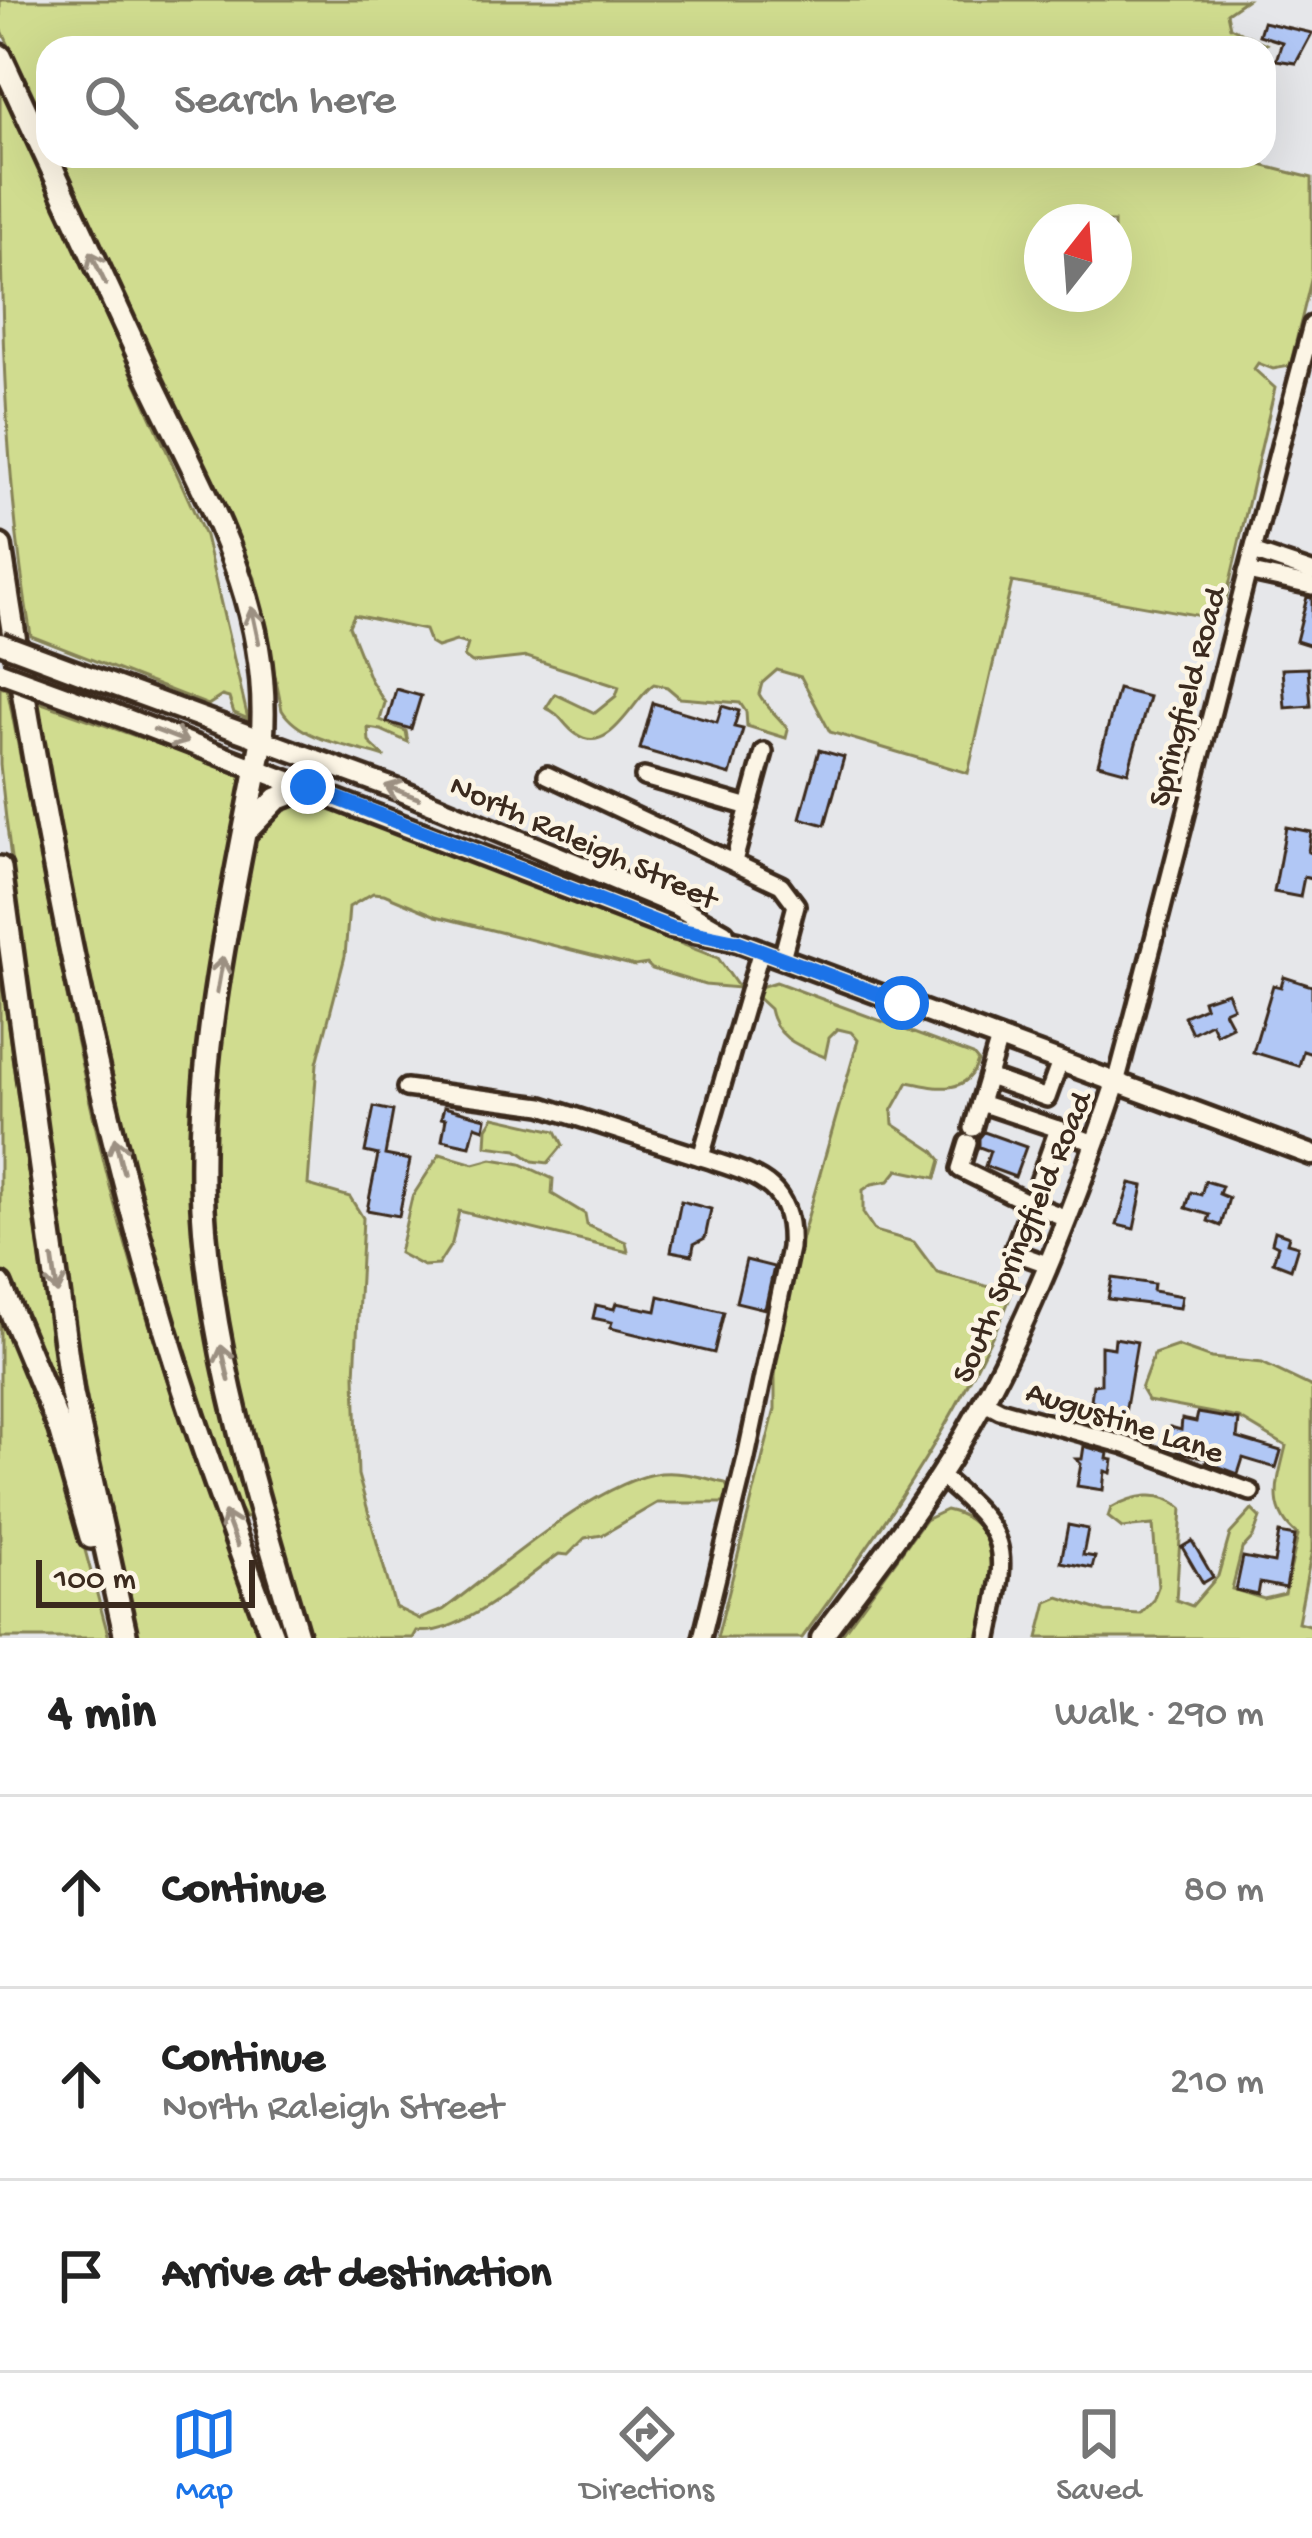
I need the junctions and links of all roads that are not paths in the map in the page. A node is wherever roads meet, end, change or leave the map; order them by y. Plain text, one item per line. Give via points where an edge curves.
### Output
1 (0, 56) edge
2 (36, 133) edge
3 (52, 168) edge
4 (1312, 325) edge
5 (0, 546) edge
6 (1252, 552) junction
7 (1247, 572) junction
8 (1312, 572) edge
9 (1312, 586) edge
10 (0, 643) edge
11 (0, 672) edge
12 (262, 741) junction
13 (764, 752) dead end
14 (256, 769) junction
15 (548, 775) dead end
16 (644, 777) dead end
17 (308, 787) junction
18 (749, 807) junction
19 (245, 833) junction
20 (734, 861) junction
21 (0, 868) edge
22 (738, 942) junction
23 (761, 950) junction
24 (782, 958) junction
25 (999, 1039) junction
26 (1060, 1062) junction
27 (988, 1077) junction
28 (1116, 1082) junction
29 (406, 1088) dead end
30 (1047, 1098) junction
31 (1018, 1102) junction
32 (980, 1103) junction
33 (1058, 1129) junction
34 (1094, 1143) junction
35 (1312, 1156) edge
36 (701, 1157) junction
37 (1030, 1204) junction
38 (1066, 1218) junction
39 (1047, 1264) junction
40 (0, 1286) edge
41 (983, 1401) junction
42 (940, 1475) junction
43 (1251, 1492) dead end
44 (125, 1633) edge
45 (273, 1638) edge
46 (298, 1638) edge
47 (702, 1638) edge
48 (821, 1638) edge
49 (989, 1638) edge

2 -> 1 highway
12 -> 3 highway via 261,652 250,603
4 - 6 street, Springfield Road
45 -> 5 highway via 217,1491 140,1241 38,790
6 - 7 street, Springfield Road
6 - 8 street
7 - 9 street
7 - 28 street, Springfield Road
10 - 12 main road, North Raleigh Street, bridge
11 -> 14 main road, North Raleigh Street, bridge
12 - 14 highway
22 -> 12 main road, North Raleigh Street via 675,905
13 - 18 street
14 - 17 main road, North Raleigh Street
14 - 19 highway
15 - 20 street
16 - 18 street
17 - 19 highway via 277,799
17 - 22 main road, North Raleigh Street via 670,928
18 - 20 street
46 -> 19 highway via 219,1337 202,1186 211,1024
20 - 24 street via 781,885 796,905
21 -> 44 highway via 72,1394
22 - 23 main road
23 - 24 main road
23 - 36 street
24 - 25 main road
25 - 26 main road
25 - 27 street
26 - 28 main road
26 - 30 street
27 - 31 street
27 - 32 street
28 - 34 main road, South Springfield Road
28 - 35 main road
29 - 36 street via 542,1106
30 - 31 street
30 - 33 street
31 - 32 street
31 - 33 street
32 - 37 street via 959,1169
33 - 34 street
33 - 37 street
34 - 38 main road, South Springfield Road
36 - 47 street via 765,1180 792,1226
37 - 38 street
37 - 39 street via 1013,1252
38 - 39 main road, South Springfield Road
39 - 41 main road, South Springfield Road
40 - 44 highway via 59,1429
41 - 42 main road, South Springfield Road
41 - 43 street, Augustine Lane
42 - 48 main road
42 - 49 street via 999,1540

